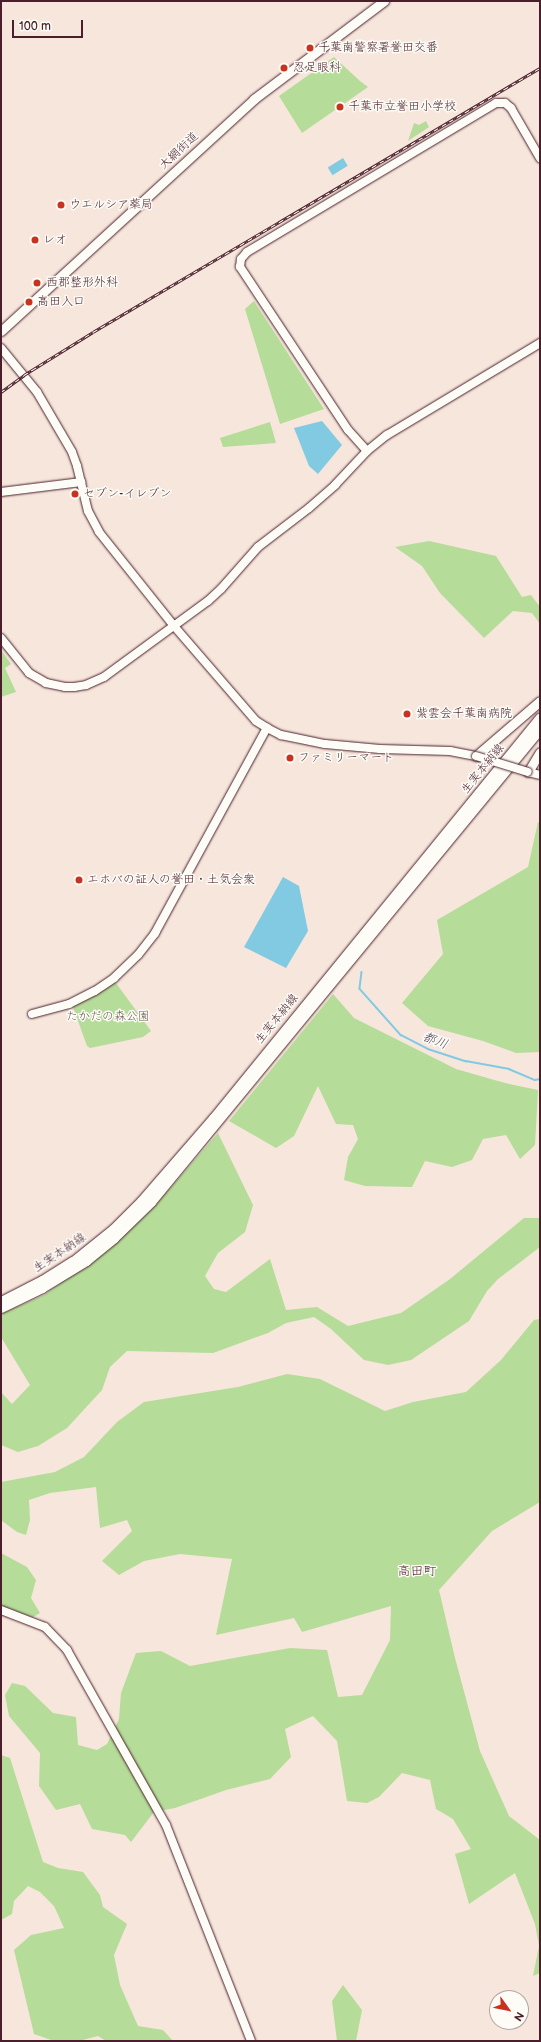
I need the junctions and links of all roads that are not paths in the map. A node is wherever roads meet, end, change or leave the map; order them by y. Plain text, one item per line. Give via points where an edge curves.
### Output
1 (384, 1) edge
2 (540, 158) edge
3 (2, 328) edge
4 (540, 343) edge
5 (1, 348) edge
6 (368, 451) junction
7 (81, 482) junction
8 (1, 492) edge
9 (174, 626) junction
10 (1, 638) edge
11 (540, 700) edge
12 (540, 717) edge
13 (267, 728) junction
14 (540, 729) edge
15 (540, 752) edge
16 (476, 756) junction
17 (528, 772) junction
18 (540, 775) edge
19 (32, 1014) dead end
20 (1, 1301) edge
21 (1, 1308) edge
22 (1, 1610) edge
23 (250, 2041) edge

1 - 3 main road, 大網街道 via 254,100
2 - 6 street via 511,108 505,103 496,103 246,252 241,259 240,267 348,430
4 - 6 street via 387,435
5 - 7 street via 37,392 72,452
6 - 9 street via 329,490 258,547 221,589
7 - 8 street
7 - 9 street via 88,511 99,532
9 - 10 street via 104,677 74,687 55,685 38,679 20,664
9 - 13 street via 250,715
11 - 16 main road
12 - 20 main road, 生実本納線 via 213,1118 141,1201 113,1229 73,1261
13 - 16 street via 288,736 325,744 450,751
13 - 19 street via 155,933 138,955 114,978 95,991 69,1004
14 - 21 main road, 生実本納線 via 146,1207 86,1261
15 - 17 main road
16 - 17 street, bridge
17 - 18 street
22 - 23 street via 45,1627 67,1650 166,1825

